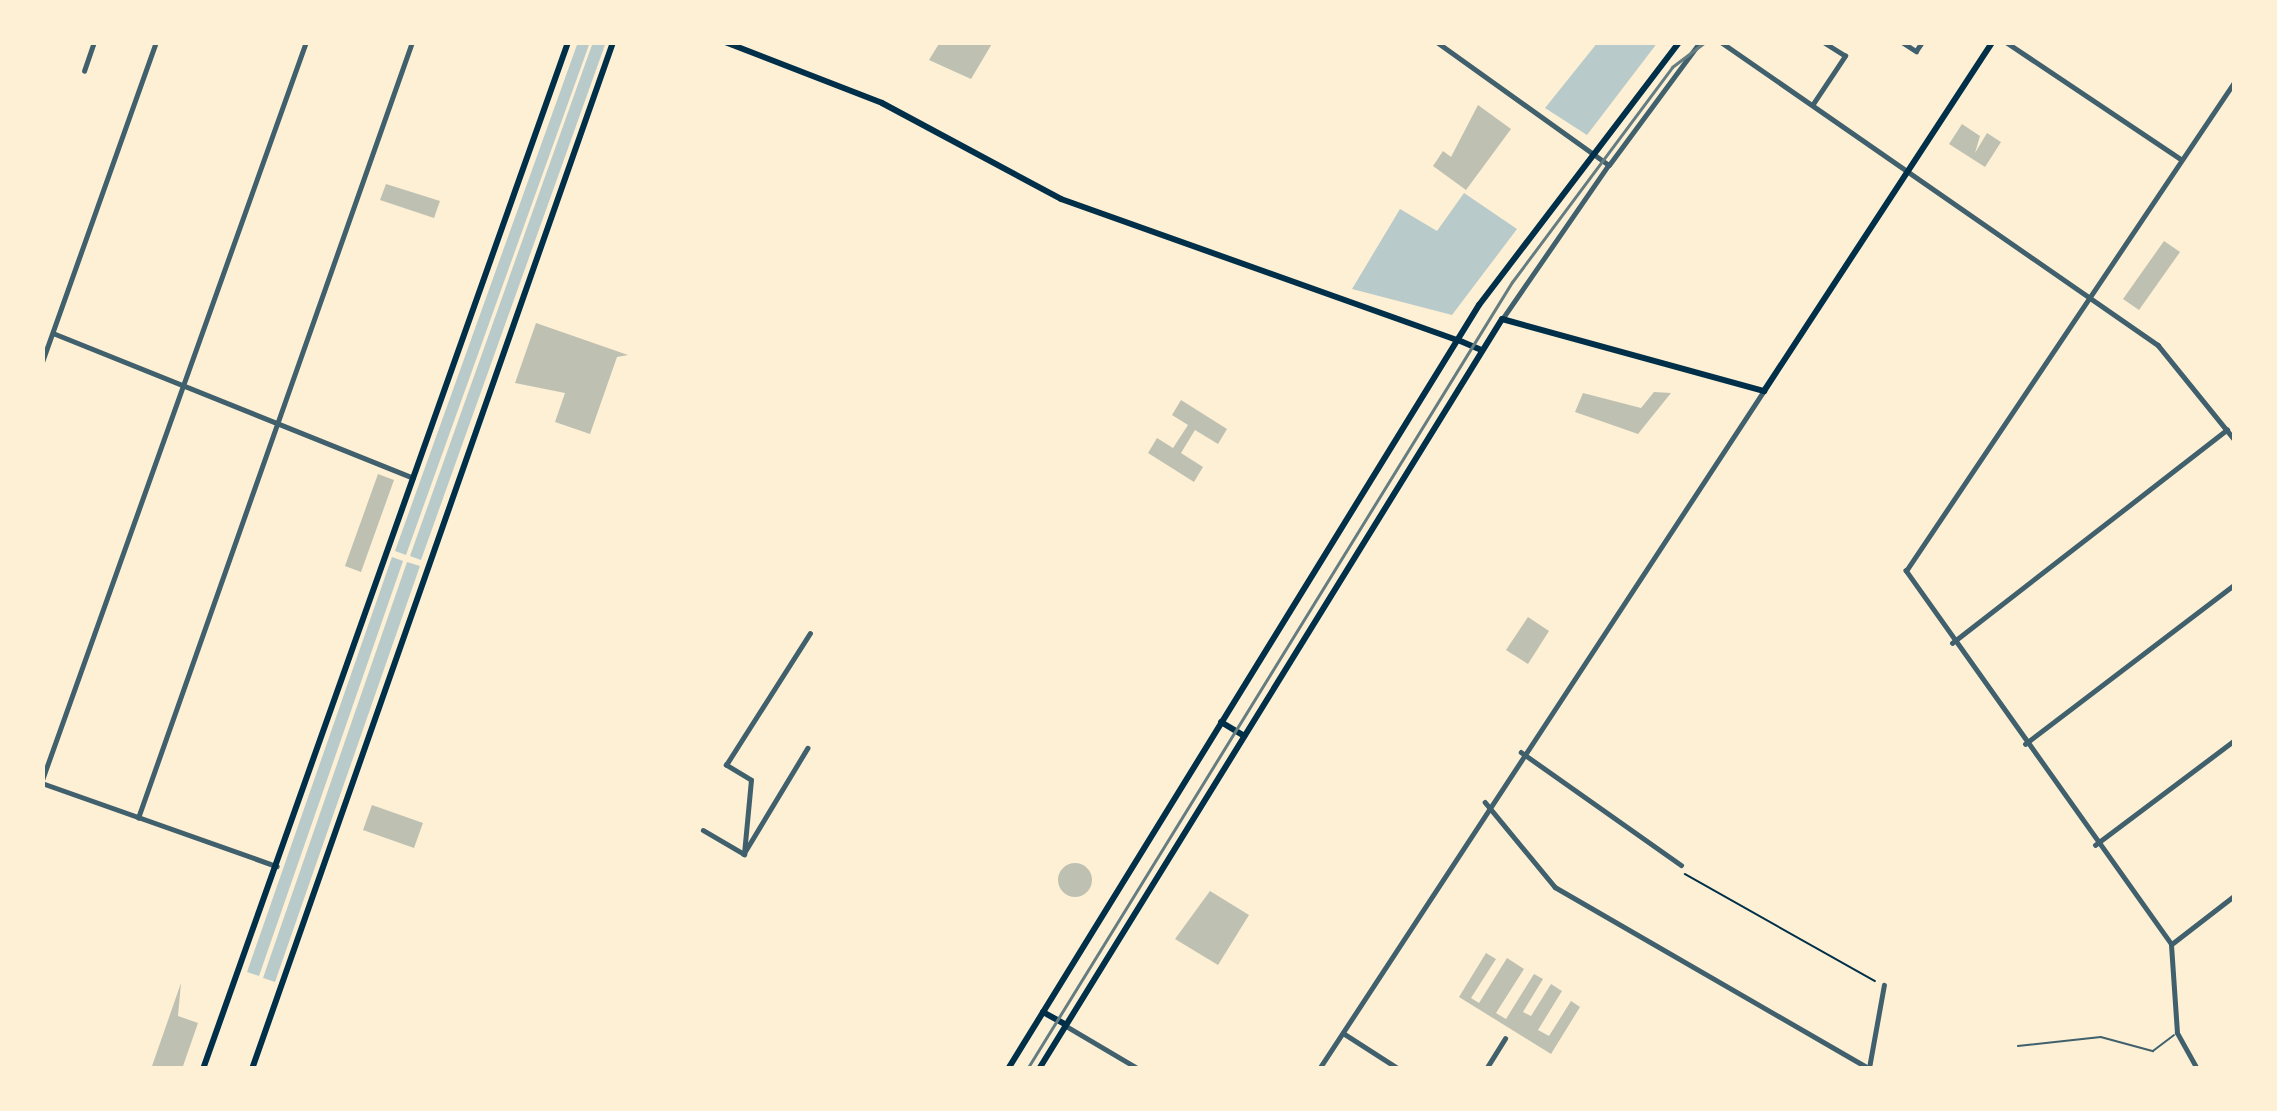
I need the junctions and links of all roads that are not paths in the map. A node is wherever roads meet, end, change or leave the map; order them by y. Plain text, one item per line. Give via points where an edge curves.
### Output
1 (94, 42) edge
2 (156, 42) edge
3 (306, 42) edge
4 (412, 42) edge
5 (568, 42) edge
6 (613, 42) edge
7 (724, 42) edge
8 (1437, 42) edge
9 (1679, 42) edge
10 (1700, 42) edge
11 (1721, 42) edge
12 (1823, 42) edge
13 (1902, 42) edge
14 (1922, 42) edge
15 (1992, 42) edge
16 (2006, 42) edge
17 (84, 71) dead end
18 (2235, 81) edge
19 (1813, 104) junction
20 (1593, 154) junction
21 (2181, 158) junction
22 (1609, 166) junction
23 (1907, 171) junction
24 (2087, 296) junction
25 (1502, 320) junction
26 (53, 333) junction
27 (46, 340) edge
28 (1457, 340) junction
29 (1483, 350) junction
30 (42, 362) edge
31 (181, 390) junction
32 (1764, 391) junction
33 (275, 428) junction
34 (2228, 430) junction
35 (2235, 440) edge
36 (413, 478) junction
37 (2235, 584) edge
38 (810, 633) dead end
39 (1952, 643) junction
40 (1221, 722) junction
41 (1245, 736) junction
42 (2235, 740) edge
43 (2022, 745) junction
44 (808, 748) dead end
45 (1521, 752) junction
46 (42, 782) edge
47 (1485, 802) junction
48 (138, 818) junction
49 (703, 830) dead end
50 (2096, 845) junction
51 (744, 854) junction
52 (1681, 865) road end
53 (277, 866) junction
54 (2235, 895) edge
55 (2171, 944) junction
56 (1885, 986) road end
57 (1043, 1012) junction
58 (1066, 1026) junction
59 (2177, 1033) junction
60 (1343, 1034) junction
61 (1505, 1037) dead end
62 (2018, 1046) dead end
63 (202, 1069) edge
64 (252, 1069) edge
65 (1008, 1069) edge
66 (1039, 1069) edge
67 (1139, 1069) edge
68 (1319, 1069) edge
69 (1399, 1069) edge
70 (1486, 1069) edge
71 (2197, 1069) edge

1 - 17 street
2 - 26 street
3 - 31 street
4 - 33 street
5 - 36 main road
6 - 64 main road
7 - 28 main road via 882,103 1061,199
8 - 20 street
9 - 20 main road
10 - 22 street
11 - 19 street
12 - 19 street via 1845,56
13 - 14 street via 1916,51
15 - 23 main road
16 - 21 street
18 - 21 street
19 - 23 street
20 - 22 street
20 - 28 main road
21 - 24 street
22 - 25 street
23 - 24 street
23 - 32 main road
24 - 34 street via 2158,345
24 - 39 street via 1912,553 1910,589
25 - 29 main road
25 - 32 main road
26 - 27 street
26 - 31 street
27 - 30 street
28 - 29 main road
28 - 40 main road
29 - 41 main road
31 - 33 street
31 - 46 street
32 - 45 street
33 - 36 street
33 - 48 street
34 - 35 street
34 - 39 street
36 - 53 main road
37 - 43 street
38 - 51 street via 726,765 751,780
39 - 43 street
40 - 41 main road
40 - 57 main road
41 - 58 main road
42 - 50 street
43 - 50 street
44 - 51 street
45 - 47 street
45 - 52 street
46 - 48 street
47 - 56 street via 1556,887 1869,1068
47 - 60 street
48 - 53 street
49 - 51 street
50 - 55 street
53 - 63 main road
54 - 55 street
55 - 59 street
57 - 58 main road
57 - 65 main road
58 - 66 main road
58 - 67 street
59 - 62 lane via 2153,1051 2101,1037
59 - 71 street
60 - 68 street
60 - 69 street
61 - 70 street

